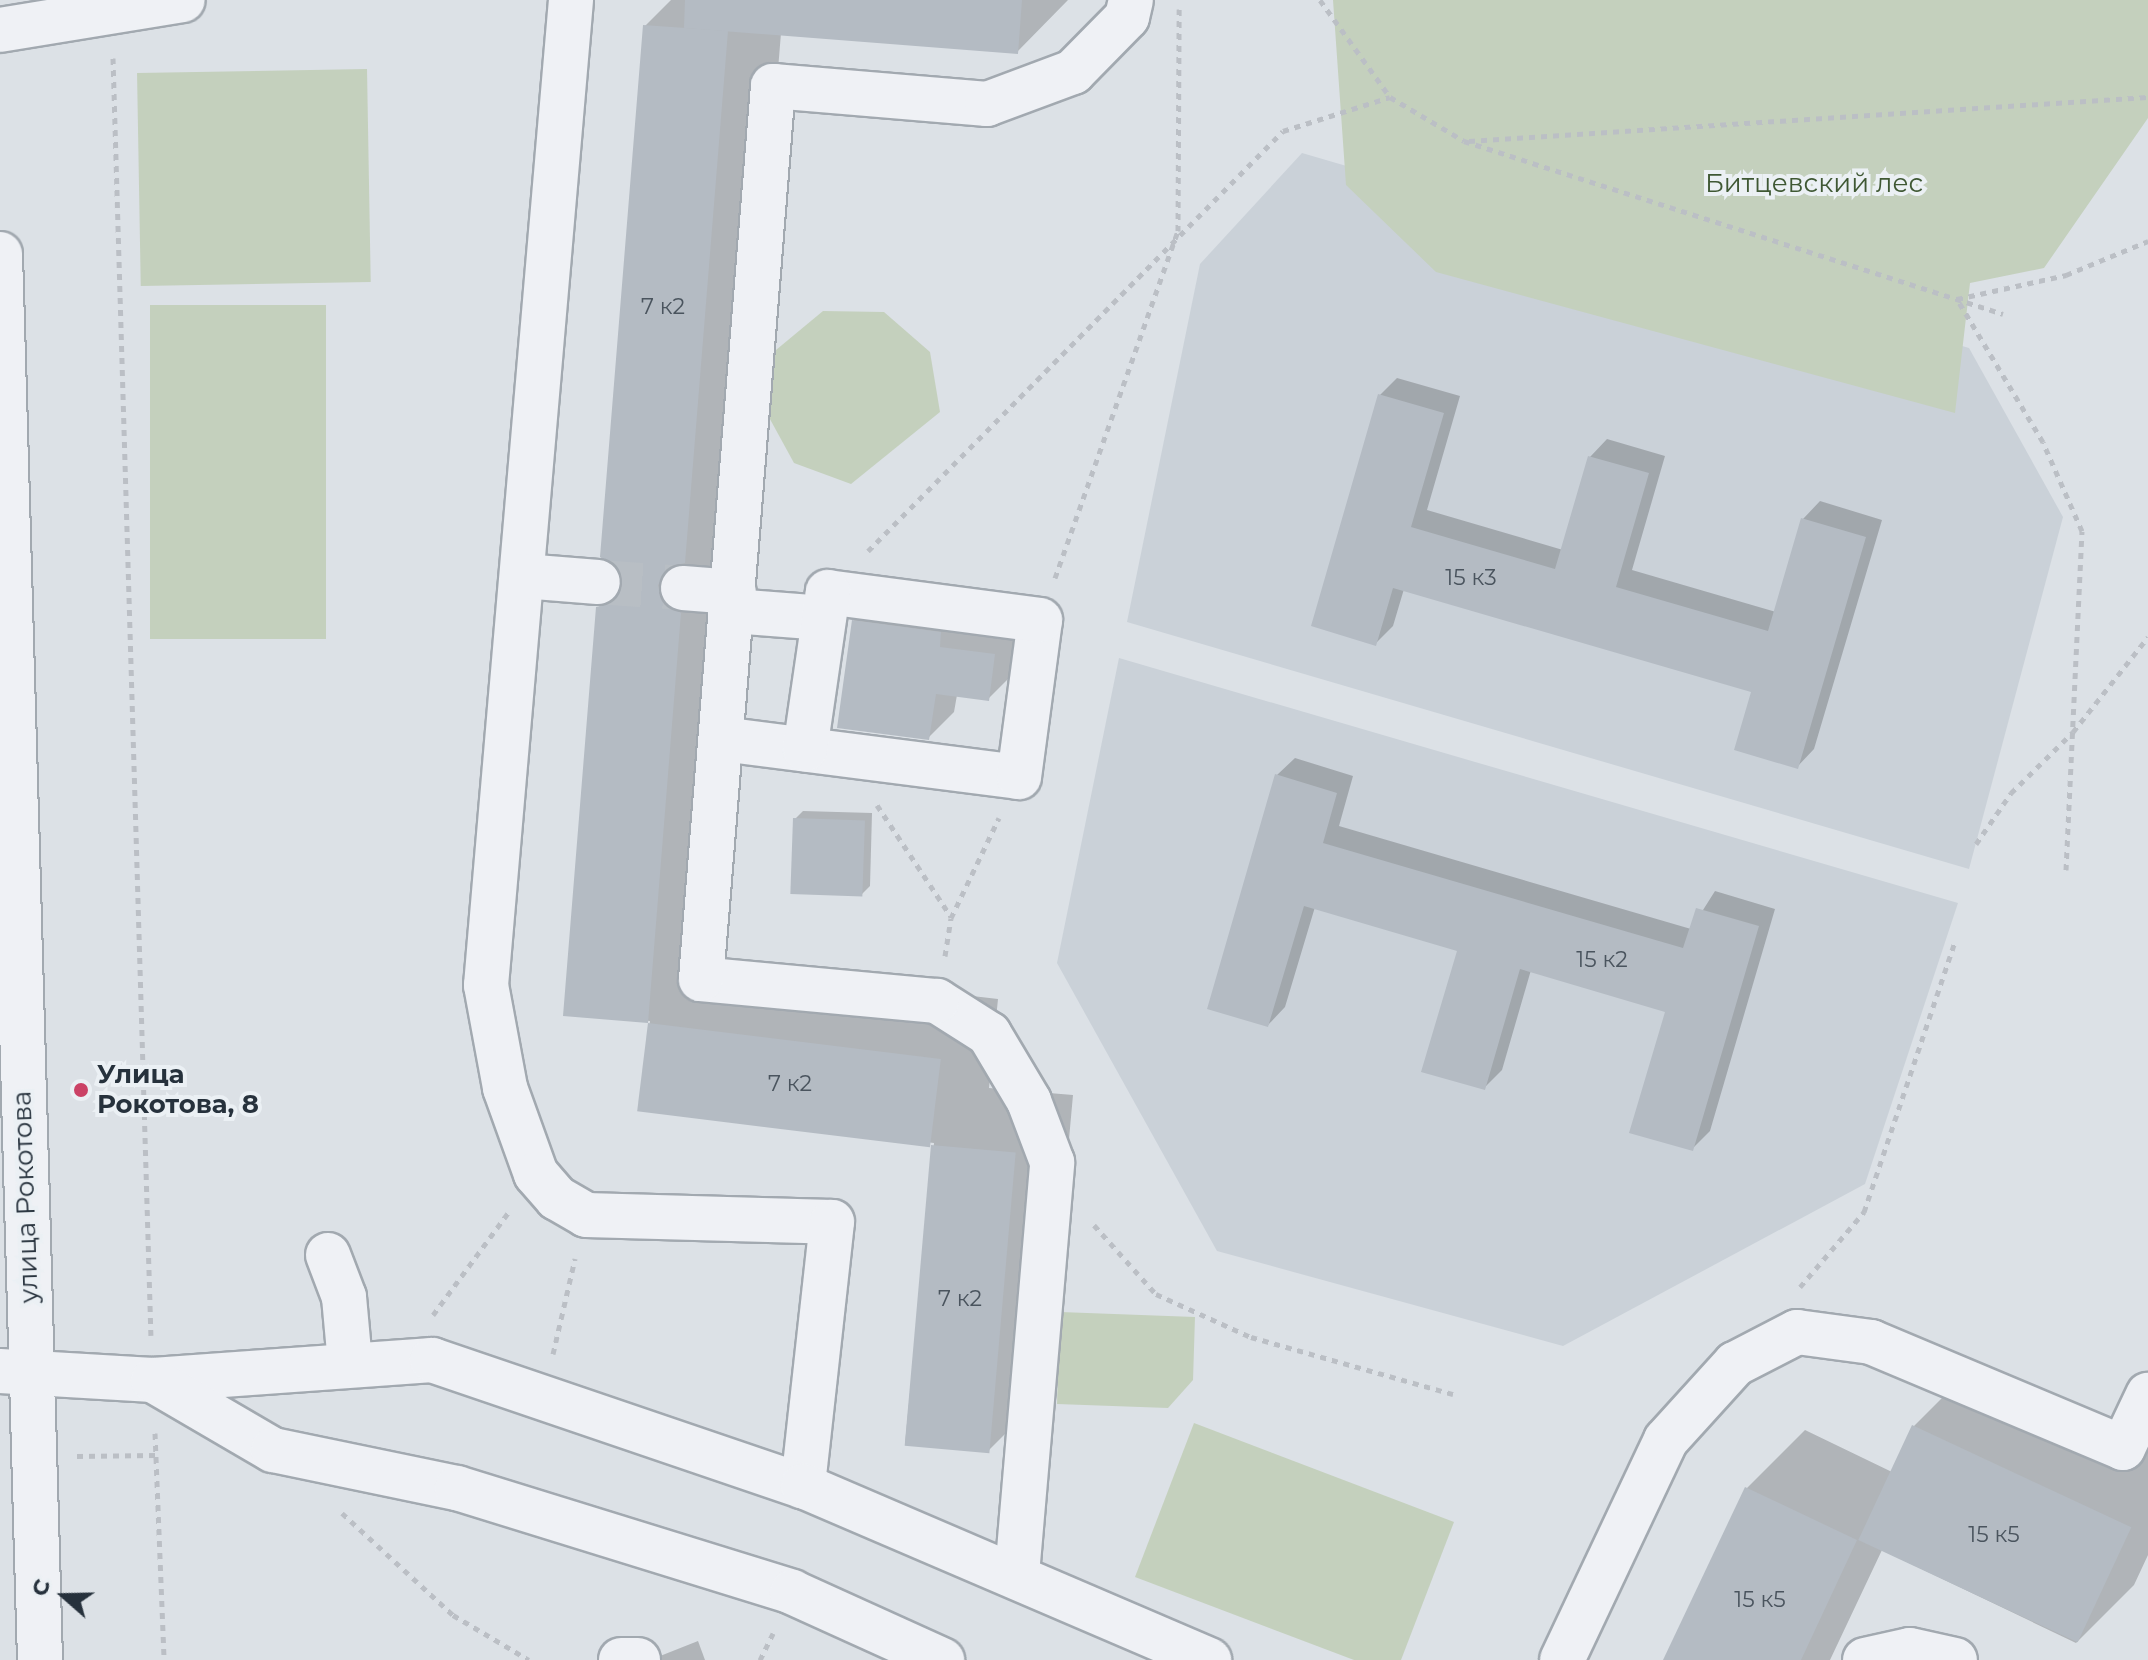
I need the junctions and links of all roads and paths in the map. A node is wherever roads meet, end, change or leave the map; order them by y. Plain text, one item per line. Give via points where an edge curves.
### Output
1 (183, 0) edge
2 (571, 0) edge
3 (1131, 0) edge
4 (1179, 0) edge
5 (1320, 0) edge
6 (111, 13) junction
7 (0, 30) edge
8 (1390, 97) junction
9 (2148, 97) edge
10 (1464, 141) junction
11 (1178, 231) junction
12 (2148, 241) edge
13 (0, 254) edge
14 (1957, 299) junction
15 (2003, 314) dead end
16 (523, 576) junction
17 (598, 582) tunnel mouth
18 (683, 588) tunnel mouth
19 (734, 601) junction
20 (826, 605) junction
21 (1040, 620) junction
22 (2148, 637) edge
23 (2073, 732) junction
24 (722, 739) junction
25 (824, 752) junction
26 (1019, 777) junction
27 (1976, 844) dead end
28 (2066, 870) dead end
29 (951, 918) junction
30 (1954, 944) dead end
31 (937, 1001) junction
32 (536, 1174) junction
33 (1051, 1177) junction
34 (586, 1215) junction
35 (328, 1255) dead end
36 (1793, 1295) dead end
37 (399, 1361) junction
38 (350, 1363) junction
39 (16, 1372) edge
40 (153, 1380) junction
41 (1453, 1394) dead end
42 (2148, 1395) edge
43 (542, 1397) junction
44 (803, 1486) junction
45 (329, 1501) dead end
46 (1017, 1574) junction
47 (40, 1660) edge
48 (164, 1660) edge
49 (529, 1660) edge
50 (621, 1660) edge
51 (638, 1660) edge
52 (942, 1660) edge
53 (1209, 1660) edge
54 (1562, 1660) edge
55 (1865, 1660) edge
56 (1955, 1660) edge

1 - 6 street
2 - 16 street
3 - 19 street via 1127,17 1073,72 987,104 773,86
4 - 11 path
5 - 8 path
6 - 7 street
6 - 40 path
8 - 10 path
8 - 11 path via 1283,131
9 - 10 path
10 - 14 path
11 - 20 path
11 - 21 path
12 - 14 path via 2066,275
13 - 39 street, улица Рокотова
14 - 15 path
14 - 23 path via 2043,442 2082,531
16 - 17 street
16 - 32 street via 486,985 505,1088
18 - 19 street
19 - 20 street
19 - 24 street
20 - 21 street
20 - 25 street
21 - 26 street
22 - 23 path
23 - 27 path via 2011,793
23 - 28 path
24 - 25 street
24 - 31 street via 701,979
25 - 26 street
25 - 29 path
26 - 29 path
29 - 31 path
30 - 36 path via 1864,1212
31 - 33 street via 989,1034 1029,1101
32 - 34 street
32 - 37 path
33 - 41 path via 1156,1294 1251,1337
33 - 46 street
34 - 43 path
34 - 44 street via 832,1222
35 - 38 street via 344,1297
37 - 38 street
37 - 43 street via 432,1360
38 - 40 street
39 - 40 street
39 - 47 street, улица Рокотова
40 - 48 path
40 - 52 street via 273,1450 457,1488 777,1587
42 - 54 street via 2123,1448 1871,1342 1797,1332 1735,1364 1666,1440
43 - 44 street
44 - 46 street
45 - 49 path via 453,1615
46 - 53 street
50 - 51 street
55 - 56 street via 1910,1650

